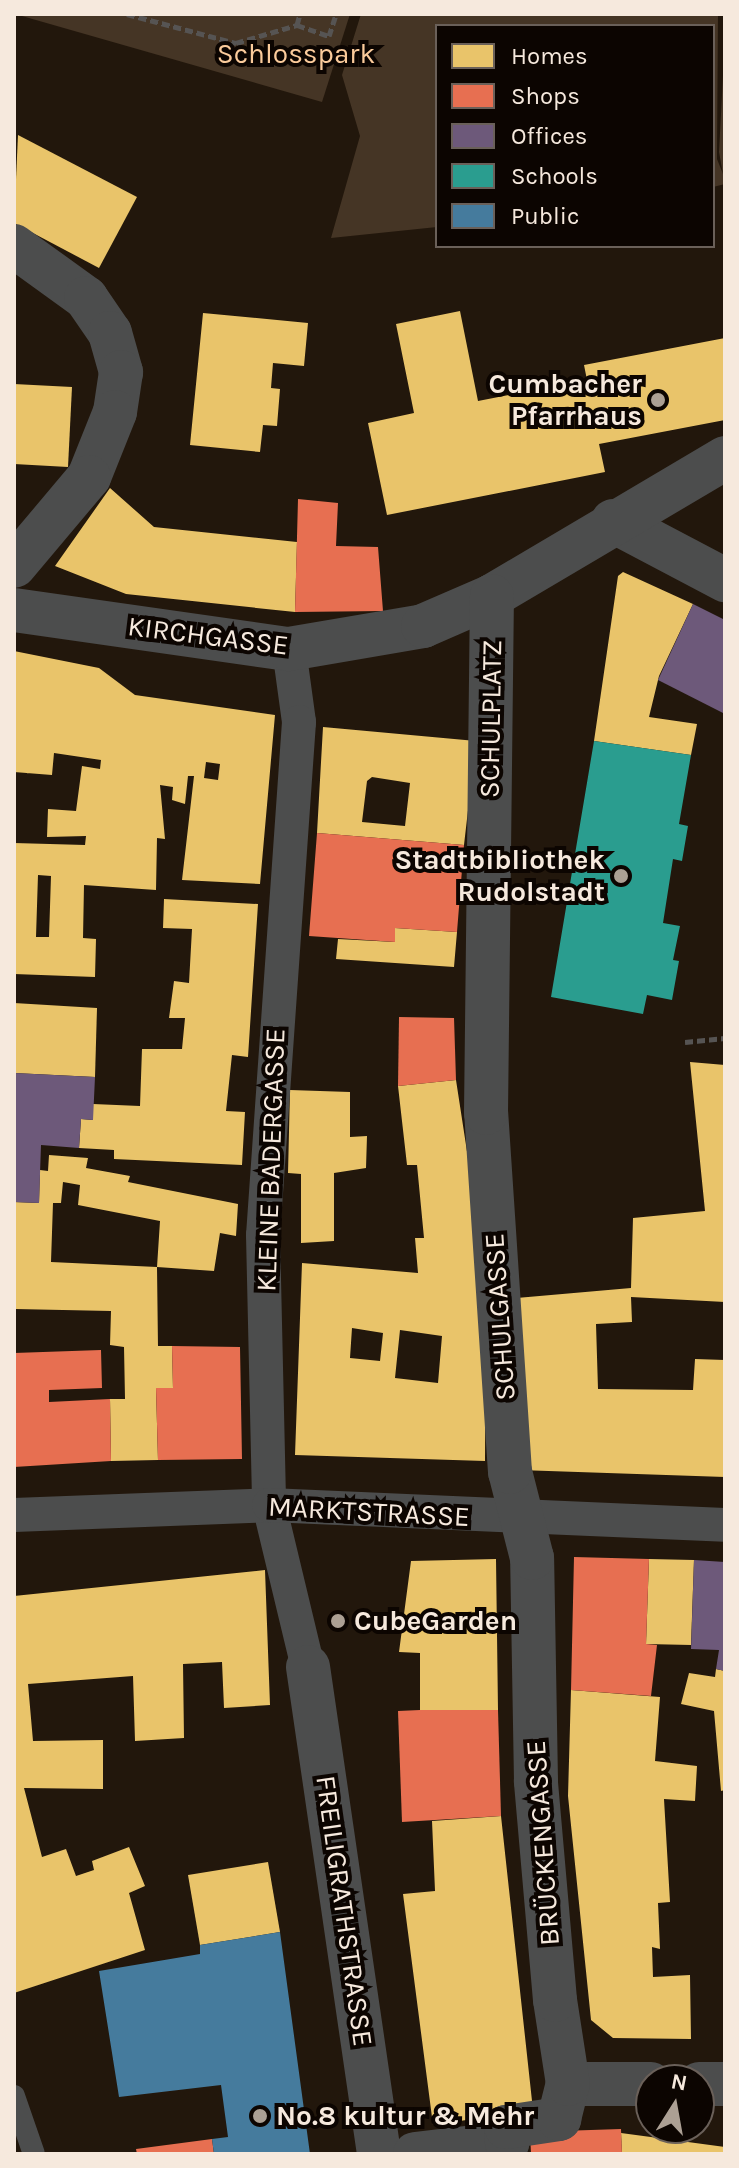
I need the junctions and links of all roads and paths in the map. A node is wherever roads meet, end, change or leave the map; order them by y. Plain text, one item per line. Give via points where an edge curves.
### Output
1 (127, 14) edge
2 (300, 14) edge
3 (336, 14) edge
4 (297, 25) junction
5 (14, 246) edge
6 (725, 458) edge
7 (613, 521) junction
8 (14, 566) edge
9 (725, 580) edge
10 (492, 596) junction
11 (14, 610) edge
12 (289, 649) junction
13 (725, 1038) edge
14 (685, 1042) dead end
15 (486, 1113) joint
16 (269, 1505) junction
17 (14, 1515) edge
18 (524, 1520) junction
19 (725, 1525) edge
20 (308, 1667) joint
21 (568, 2084) junction
22 (635, 2084) edge
23 (14, 2095) edge
24 (34, 2154) edge
25 (379, 2154) edge
26 (415, 2154) edge

1 - 4 path via 236,43
2 - 4 path
3 - 4 path via 329,36
5 - 8 street via 86,298 110,333 121,372 115,412 89,477
6 - 7 street
7 - 9 street
7 - 10 street
10 - 12 street, KIRCHGASSE via 423,626
10 - 15 street, SCHULPLATZ
11 - 12 street, KIRCHGASSE
12 - 16 street, KLEINE BADERGASSE via 299,722 263,1235
13 - 14 path
15 - 18 street, SCHULGASSE via 510,1472
16 - 17 street, MARKTSTRASSE
16 - 18 street, MARKTSTRASSE
16 - 20 street, KLEINE BADERGASSE
18 - 19 street, MARKTSTRASSE
18 - 21 street, BRÜCKENGASSE via 532,1558 544,1893
20 - 25 street, FREILIGRATHSTRASSE
21 - 22 street
21 - 26 street via 559,2119 506,2127 507,2143
23 - 24 lane

